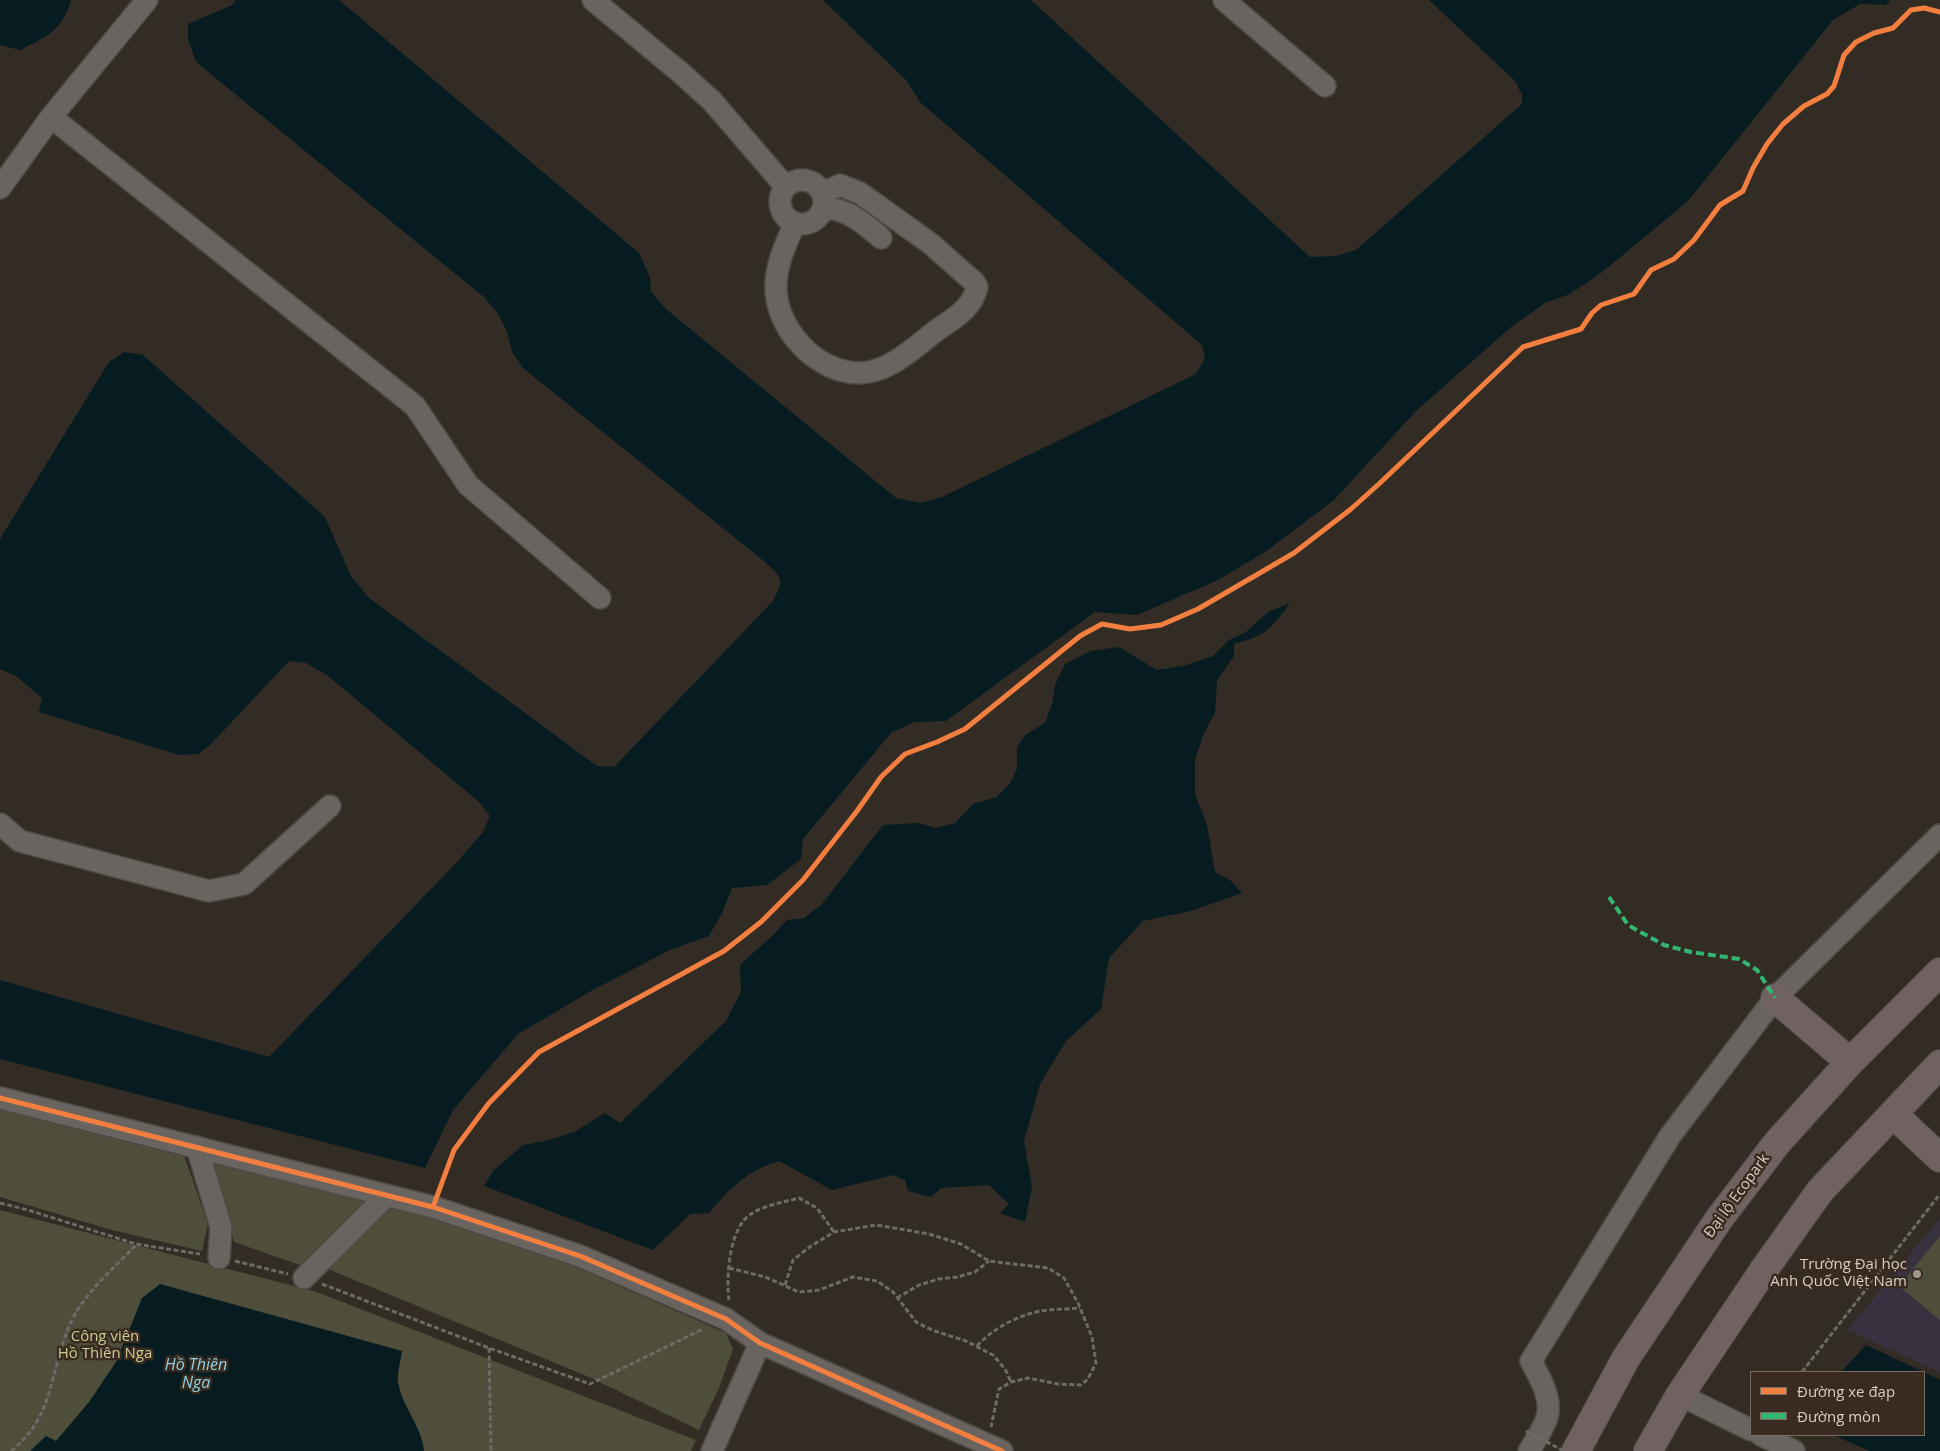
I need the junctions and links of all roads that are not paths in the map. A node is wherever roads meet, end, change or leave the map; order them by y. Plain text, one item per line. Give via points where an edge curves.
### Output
1 (147, 0) edge
2 (593, 0) edge
3 (1224, 0) edge
4 (1325, 86) dead end
5 (51, 117) junction
6 (786, 187) junction
7 (0, 188) edge
8 (822, 201) junction
9 (795, 223) junction
10 (881, 238) dead end
11 (600, 598) dead end
12 (330, 806) dead end
13 (0, 824) edge
14 (1940, 835) edge
15 (1940, 972) edge
16 (1775, 998) junction
17 (1850, 1062) junction
18 (1940, 1064) edge
19 (0, 1098) edge
20 (1893, 1114) junction
21 (197, 1147) junction
22 (1940, 1158) edge
23 (386, 1196) junction
24 (220, 1258) road end
25 (304, 1278) road end
26 (760, 1342) junction
27 (1680, 1395) junction
28 (1750, 1430) edge
29 (1763, 1436) edge
30 (1528, 1441) edge
31 (995, 1448) edge
32 (712, 1451) edge
33 (1576, 1451) edge
34 (1648, 1451) edge
35 (1794, 1451) edge

1 - 5 street
2 - 6 street via 712,101
3 - 4 street
5 - 7 street
5 - 11 street via 415,406 468,485
6 - 8 street via 804,180 818,187
6 - 9 street via 781,196 781,209 784,216
8 - 9 street via 815,220
8 - 9 street via 840,185 860,193 931,244 974,282 977,287 973,302 921,344 884,367 859,373 839,370 815,358 794,338 780,313 775,286 779,259
8 - 10 street via 847,213
12 - 13 street via 244,884 209,891 20,842
14 - 16 street
15 - 17 highway, Đại lộ Ecopark
16 - 17 highway
16 - 30 street via 1670,1136 1531,1362 1548,1398 1547,1419
17 - 33 highway, Đại lộ Ecopark via 1777,1143 1719,1219 1626,1358
18 - 20 highway
19 - 21 street
20 - 22 highway
20 - 27 highway via 1820,1191
21 - 23 street
21 - 24 street via 222,1227
23 - 25 street
23 - 26 street via 433,1207 580,1256 726,1319
26 - 31 street
26 - 32 street
27 - 28 street
27 - 34 highway
29 - 35 street

